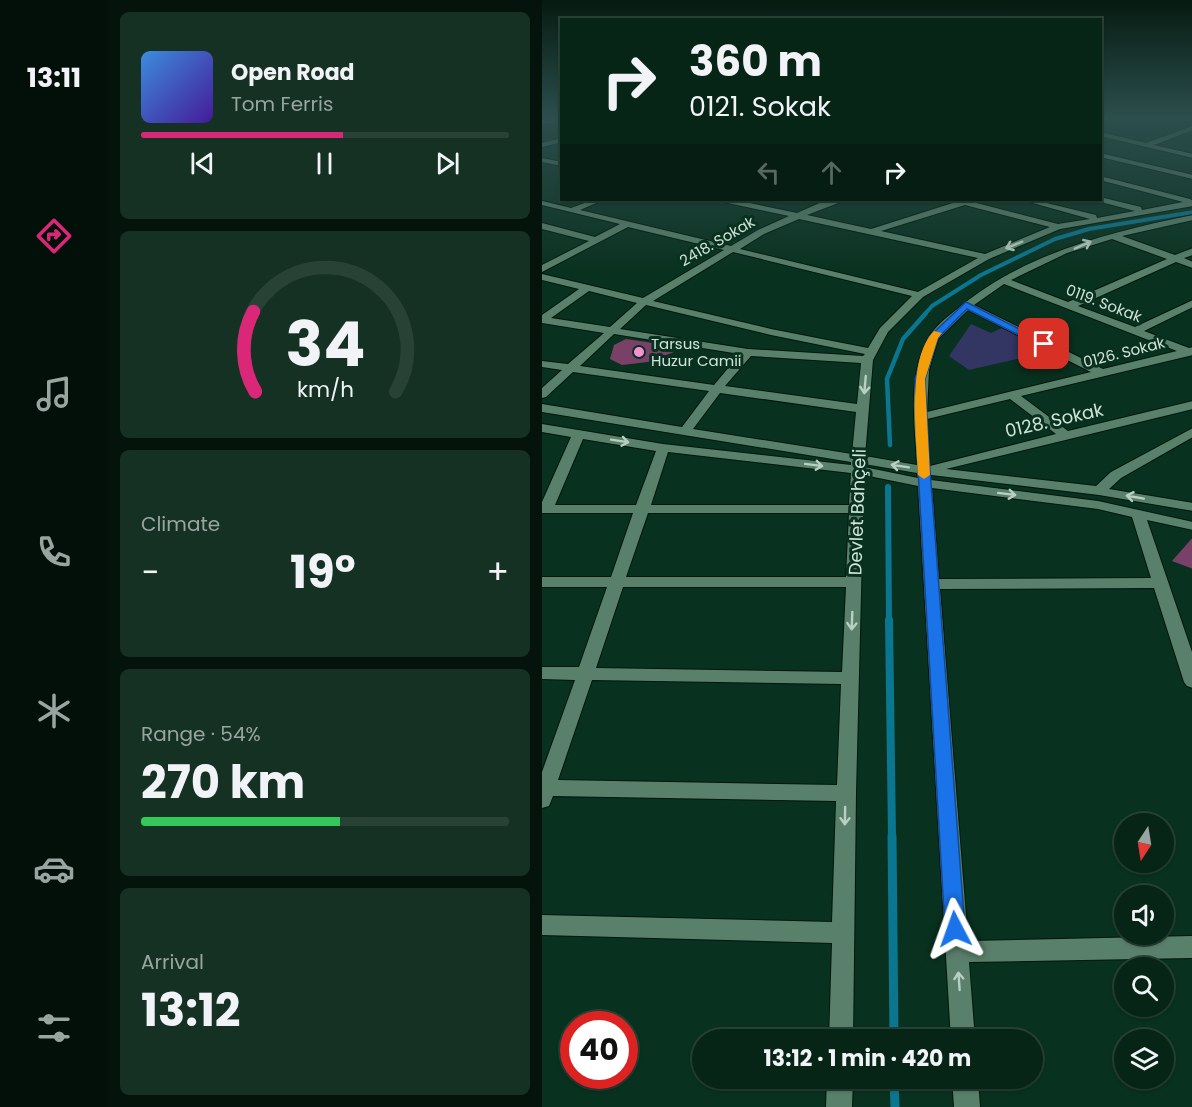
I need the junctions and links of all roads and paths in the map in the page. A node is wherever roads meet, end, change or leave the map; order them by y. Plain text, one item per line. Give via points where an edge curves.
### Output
1 (1162, 170) edge
2 (1193, 177) edge
3 (1102, 179) edge
4 (1102, 200) edge
5 (596, 201) edge
6 (731, 201) edge
7 (839, 201) edge
8 (962, 201) edge
9 (1030, 201) edge
10 (542, 203) edge
11 (572, 210) junction
12 (1144, 211) junction
13 (1192, 212) edge
14 (799, 215) junction
15 (1099, 219) junction
16 (628, 224) junction
17 (542, 226) edge
18 (1058, 227) junction
19 (616, 230) junction
20 (873, 232) junction
21 (1110, 235) junction
22 (596, 240) junction
23 (732, 249) junction
24 (1193, 251) edge
25 (719, 256) junction
26 (986, 257) junction
27 (1173, 258) junction
28 (1193, 265) edge
29 (542, 269) edge
30 (542, 277) edge
31 (1004, 281) junction
32 (587, 288) junction
33 (919, 295) junction
34 (644, 302) junction
35 (1193, 303) edge
36 (966, 305) junction
37 (1068, 306) junction
38 (542, 320) edge
39 (614, 331) junction
40 (1135, 331) junction
41 (748, 352) junction
42 (1191, 352) edge
43 (869, 356) junction
44 (542, 364) edge
45 (571, 368) junction
46 (1103, 373) junction
47 (716, 390) junction
48 (542, 394) edge
49 (1012, 395) junction
50 (1193, 405) edge
51 (542, 408) edge
52 (863, 409) junction
53 (922, 417) junction
54 (542, 428) edge
55 (686, 430) junction
56 (1193, 432) edge
57 (580, 434) junction
58 (1066, 436) junction
59 (663, 448) junction
60 (858, 465) junction
61 (924, 476) junction
62 (1099, 491) junction
63 (1193, 507) edge
64 (544, 508) edge
65 (642, 508) junction
66 (857, 509) junction
67 (1138, 514) junction
68 (1193, 525) edge
69 (617, 581) junction
70 (542, 582) edge
71 (854, 582) junction
72 (1160, 583) junction
73 (931, 584) junction
74 (542, 672) edge
75 (586, 672) junction
76 (850, 678) junction
77 (1193, 682) edge
78 (543, 792) edge
79 (846, 793) junction
80 (542, 925) edge
81 (843, 933) junction
82 (1193, 946) edge
83 (957, 952) junction
84 (841, 1029) edge
85 (962, 1029) edge
86 (840, 1089) edge
87 (966, 1089) edge
88 (839, 1107) edge
89 (967, 1107) edge

1 - 2 street
3 - 13 street
4 - 12 street
5 - 11 street
6 - 14 street
7 - 14 street, 2418. Sokak
8 - 18 street
8 - 20 street
9 - 15 street
10 - 11 street
11 - 16 street
12 - 13 street, Devlet Bahçeli
12 - 15 street, Devlet Bahçeli
13 - 21 street
14 - 20 street
14 - 23 street, 2418. Sokak
15 - 18 street, Devlet Bahçeli
16 - 19 street
16 - 23 street
17 - 22 street
18 -> 26 street, Devlet Bahçeli
19 - 22 street
19 - 25 street
20 - 26 street
21 - 27 street
31 -> 21 street
22 - 29 street
23 - 25 street, 2418. Sokak
23 - 33 street
24 - 27 street
25 - 34 street, 2418. Sokak
26 - 33 street, Devlet Bahçeli
27 - 28 street
27 - 37 street
30 - 32 street
31 - 36 street
31 - 37 street, 0119. Sokak
32 - 34 street
32 - 38 street
33 - 43 street, Devlet Bahçeli via 884,330
34 - 39 street, 2418. Sokak
34 - 43 street
35 - 40 street
36 - 46 street
36 - 53 street via 934,337 920,379
37 - 40 street, 0119. Sokak
38 - 39 street
39 - 41 street
39 - 45 street, 2418. Sokak
40 - 42 street, 0119. Sokak
41 - 43 street
41 - 47 street
42 - 46 street, 0126. Sokak
43 -> 52 street, Devlet Bahçeli
44 - 45 street
45 - 47 street
45 - 48 street, 2418. Sokak
46 - 49 street, 0126. Sokak
47 - 52 street
47 - 55 street
49 - 53 street, 0126. Sokak
49 - 58 street
50 - 58 street, 0128. Sokak
51 - 55 street
52 - 60 street, Devlet Bahçeli
53 - 61 street
54 - 57 street
55 - 60 street
56 - 62 street via 1116,475
57 -> 59 street
57 - 64 street
58 - 61 street, 0128. Sokak
59 -> 60 street
59 - 65 street
60 - 61 street
60 - 66 street, Devlet Bahçeli
61 - 62 street
61 -> 67 street
61 - 73 street
63 -> 62 street
64 - 65 street
65 - 66 street
65 - 69 street
66 - 71 street, Devlet Bahçeli
67 - 68 street
67 - 72 street
69 - 70 street
69 - 71 street
69 - 75 street
71 -> 76 street, Devlet Bahçeli
72 - 73 street
72 - 77 street
73 - 83 street
74 - 75 street
75 - 76 street
75 - 78 street
76 - 79 street, Devlet Bahçeli
78 - 79 street
79 -> 81 street, Devlet Bahçeli
80 - 81 street
81 - 84 street, Devlet Bahçeli
82 - 83 street
85 -> 83 street
86 - 88 street
87 - 89 street

